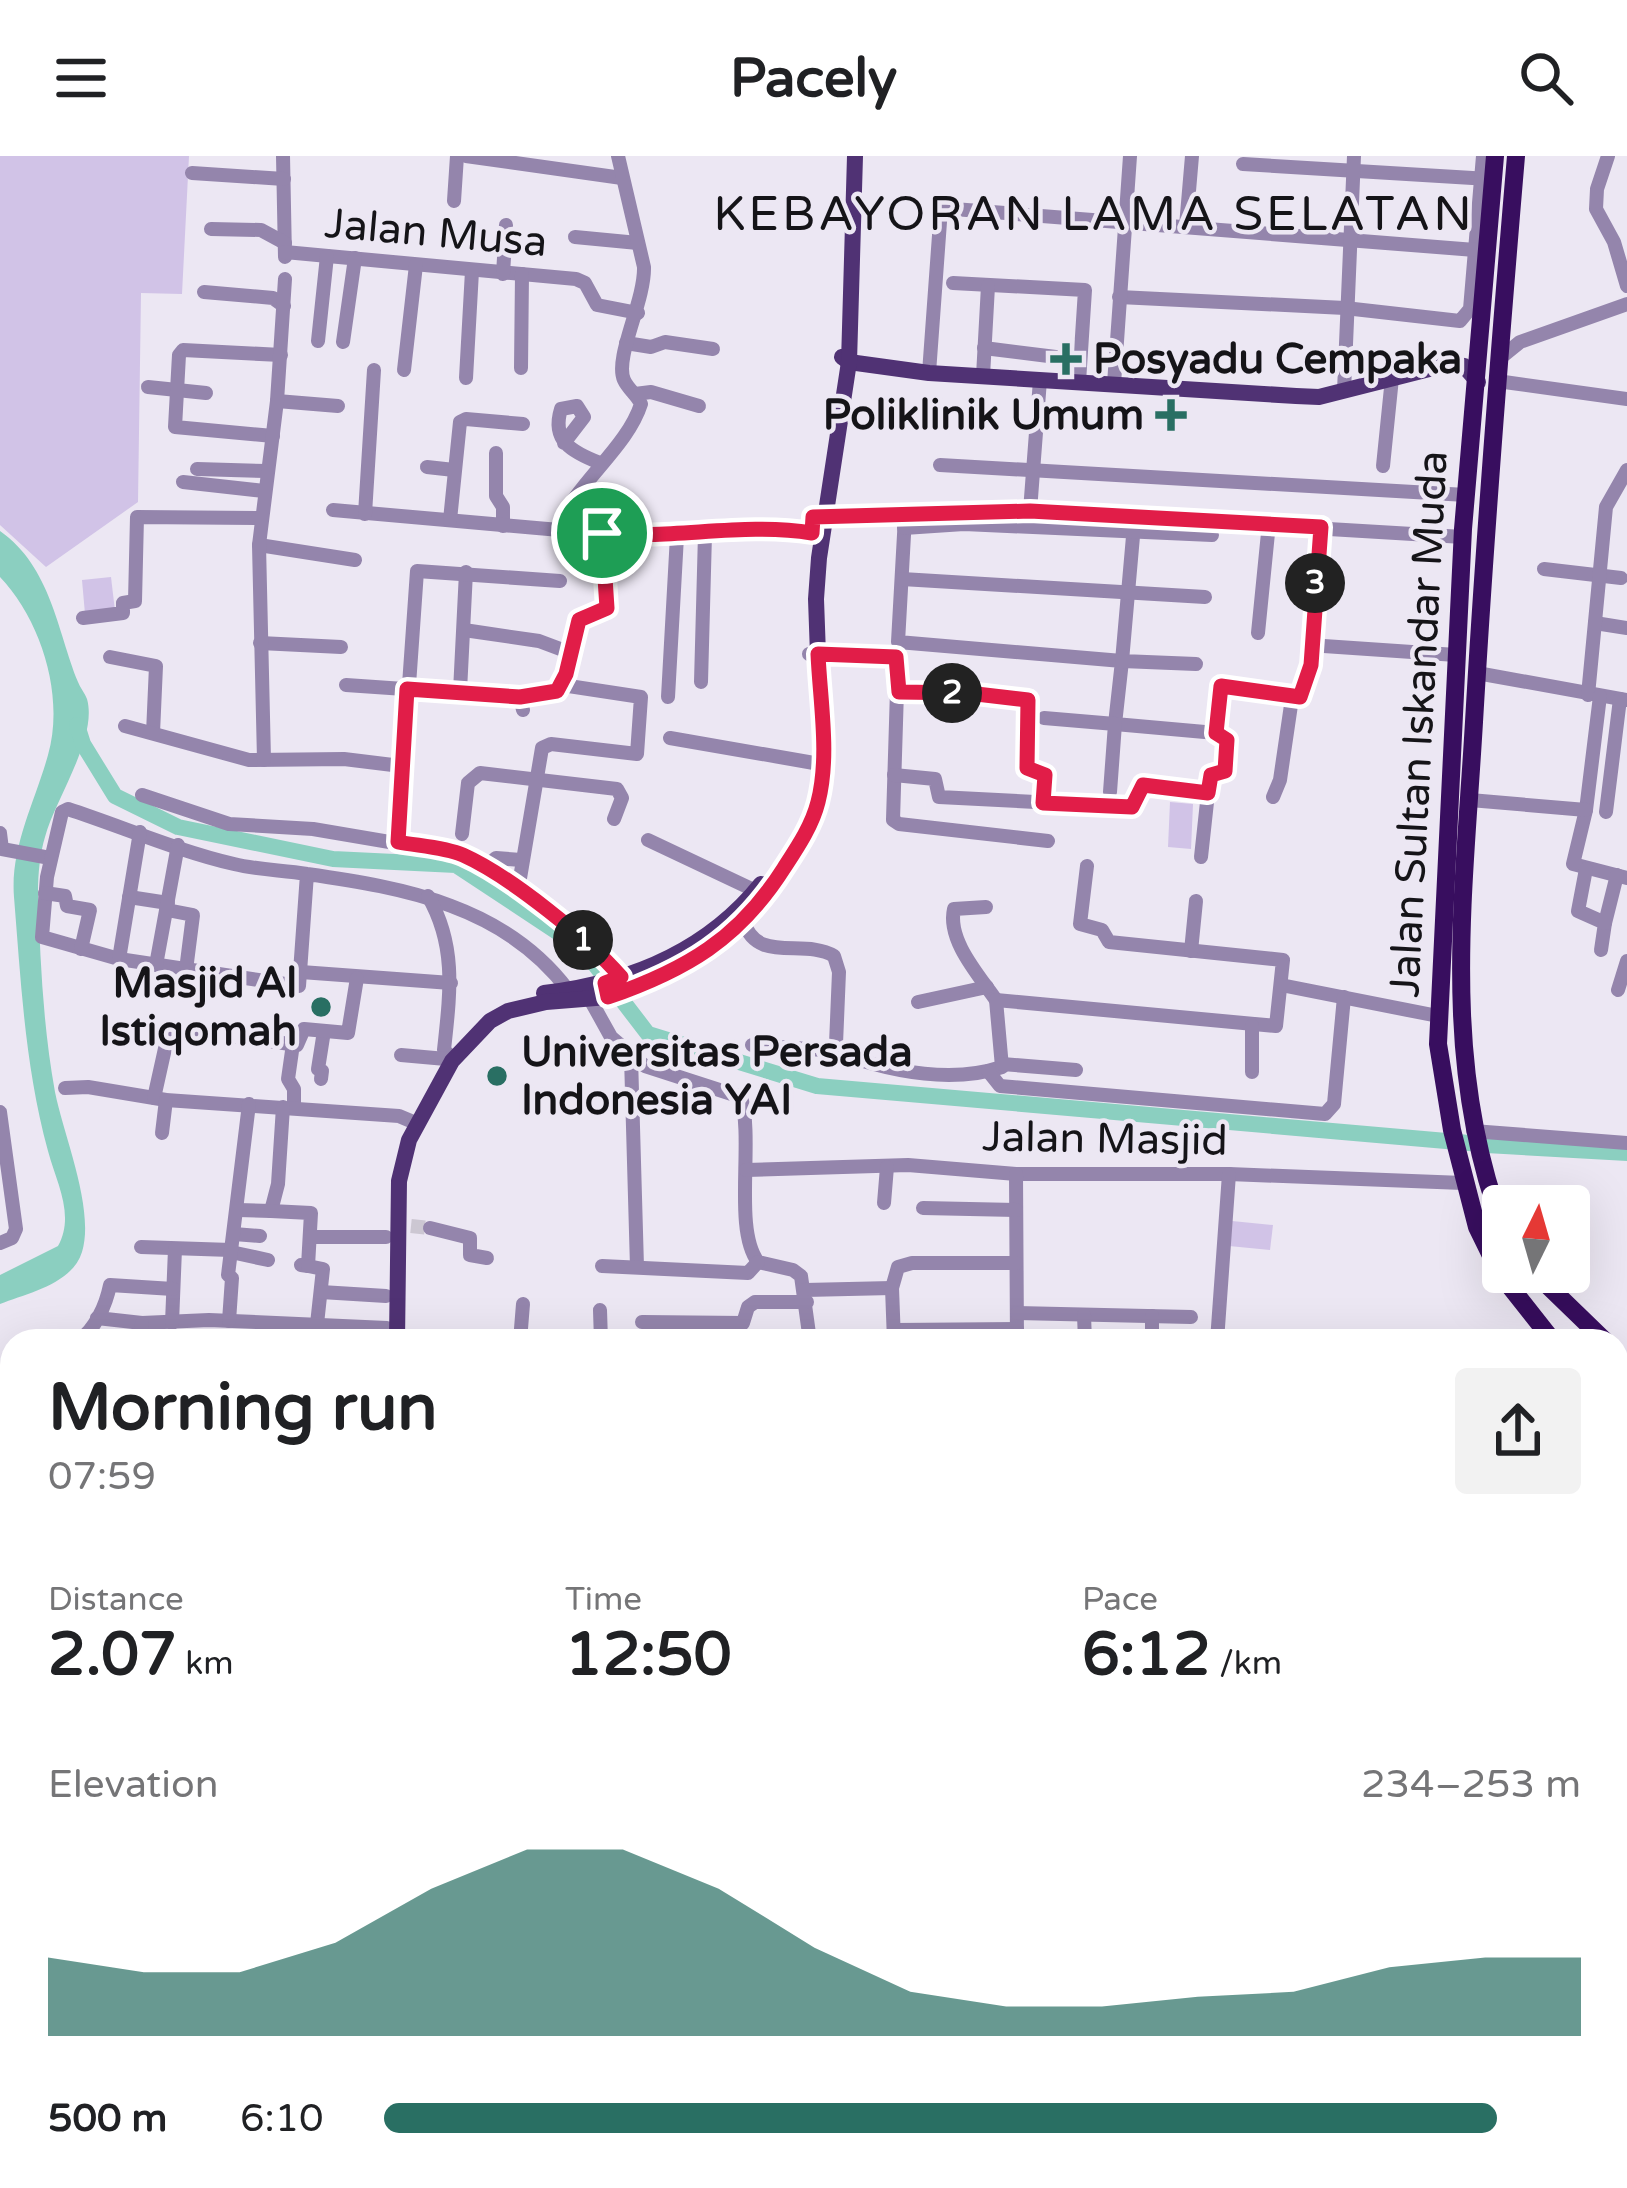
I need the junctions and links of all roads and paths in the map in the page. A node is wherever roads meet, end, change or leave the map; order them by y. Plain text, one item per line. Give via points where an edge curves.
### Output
1 (283, 156) edge
2 (462, 156) edge
3 (618, 156) edge
4 (855, 156) edge
5 (1130, 156) edge
6 (1192, 156) edge
7 (1483, 156) edge
8 (1495, 156) edge
9 (1516, 156) edge
10 (1608, 156) edge
11 (1272, 160) edge
12 (1243, 164) dead end
13 (1354, 164) edge
14 (192, 173) dead end
15 (622, 178) junction
16 (1487, 178) junction
17 (284, 179) junction
18 (454, 201) dead end
19 (1126, 222) junction
20 (506, 225) dead end
21 (1186, 226) junction
22 (211, 229) dead end
23 (575, 237) dead end
24 (1349, 239) junction
25 (1621, 239) edge
26 (638, 243) junction
27 (285, 251) junction
28 (328, 256) junction
29 (355, 258) junction
30 (1479, 259) junction
31 (416, 266) junction
32 (472, 271) junction
33 (503, 274) junction
34 (522, 274) junction
35 (285, 280) dead end
36 (953, 283) dead end
37 (988, 286) junction
38 (1627, 286) edge
39 (204, 292) dead end
40 (1119, 297) junction
41 (1627, 304) edge
42 (284, 306) junction
43 (1346, 308) junction
44 (1473, 312) junction
45 (638, 313) junction
46 (1501, 329) junction
47 (318, 341) dead end
48 (343, 342) dead end
49 (1520, 342) junction
50 (626, 343) junction
51 (984, 348) junction
52 (713, 349) dead end
53 (846, 354) junction
54 (281, 355) junction
55 (1499, 358) junction
56 (1080, 360) junction
57 (521, 368) dead end
58 (374, 370) dead end
59 (404, 370) dead end
60 (929, 373) junction
61 (983, 376) junction
62 (466, 378) dead end
63 (1392, 378) junction
64 (1040, 380) junction
65 (1488, 381) junction
66 (1079, 382) junction
67 (1114, 384) junction
68 (148, 387) dead end
69 (176, 391) junction
70 (1344, 391) junction
71 (206, 392) dead end
72 (635, 394) junction
73 (1627, 399) edge
74 (277, 401) junction
75 (338, 406) dead end
76 (699, 406) dead end
77 (524, 424) dead end
78 (273, 436) junction
79 (564, 442) dead end
80 (496, 453) dead end
81 (600, 463) junction
82 (940, 465) dead end
83 (1383, 466) dead end
84 (427, 467) dead end
85 (1035, 469) junction
86 (197, 470) dead end
87 (454, 470) junction
88 (1627, 470) edge
89 (267, 471) junction
90 (183, 482) dead end
91 (264, 491) junction
92 (1466, 495) junction
93 (333, 510) dead end
94 (1030, 511) junction
95 (365, 514) junction
96 (261, 518) junction
97 (450, 520) junction
98 (904, 522) junction
99 (1134, 522) junction
100 (1269, 523) junction
101 (817, 525) junction
102 (502, 526) junction
103 (1321, 527) junction
104 (557, 530) junction
105 (602, 533) junction
106 (705, 534) junction
107 (1212, 535) dead end
108 (677, 536) junction
109 (1463, 538) junction
110 (259, 545) junction
111 (355, 560) dead end
112 (1544, 569) dead end
113 (466, 572) junction
114 (1601, 574) junction
115 (1622, 578) dead end
116 (902, 579) junction
117 (560, 581) dead end
118 (1127, 593) junction
119 (1205, 597) dead end
120 (83, 618) dead end
121 (1595, 622) junction
122 (1627, 628) edge
123 (464, 630) junction
124 (1258, 633) dead end
125 (260, 644) junction
126 (1310, 645) junction
127 (341, 647) dead end
128 (897, 650) junction
129 (571, 653) junction
130 (814, 654) junction
131 (1456, 655) junction
132 (110, 657) dead end
133 (1122, 661) junction
134 (1196, 664) dead end
135 (1477, 674) junction
136 (564, 680) junction
137 (701, 682) dead end
138 (346, 685) dead end
139 (407, 689) junction
140 (460, 691) junction
141 (899, 692) junction
142 (1594, 695) junction
143 (668, 697) dead end
144 (1300, 697) junction
145 (1624, 699) edge
146 (1044, 718) dead end
147 (1115, 724) junction
148 (125, 726) dead end
149 (153, 733) junction
150 (1216, 733) junction
151 (670, 738) dead end
152 (264, 760) junction
153 (814, 763) junction
154 (401, 766) junction
155 (894, 775) junction
156 (536, 778) junction
157 (1110, 792) dead end
158 (1208, 793) junction
159 (142, 796) dead end
160 (1273, 797) dead end
161 (1470, 800) junction
162 (1043, 803) junction
163 (1586, 809) junction
164 (1606, 812) junction
165 (1627, 817) edge
166 (614, 819) dead end
167 (140, 832) junction
168 (462, 834) dead end
169 (649, 840) dead end
170 (1, 841) edge
171 (1048, 841) dead end
172 (398, 842) junction
173 (178, 845) junction
174 (1201, 857) dead end
175 (47, 858) junction
176 (521, 860) junction
177 (1088, 866) dead end
178 (485, 868) junction
179 (1586, 869) junction
180 (307, 874) junction
181 (1622, 877) edge
182 (518, 890) junction
183 (756, 891) junction
184 (45, 893) junction
185 (428, 896) junction
186 (128, 897) junction
187 (1196, 901) dead end
188 (167, 906) junction
189 (986, 907) dead end
190 (744, 922) junction
191 (1605, 923) junction
192 (81, 949) junction
193 (1601, 950) dead end
194 (1191, 951) junction
195 (119, 959) junction
196 (1627, 961) edge
197 (156, 965) junction
198 (186, 970) junction
199 (301, 972) junction
200 (357, 978) junction
201 (451, 983) junction
202 (1282, 985) junction
203 (610, 989) junction
204 (568, 990) junction
205 (1618, 990) dead end
206 (992, 993) junction
207 (1338, 996) junction
208 (918, 1002) dead end
209 (1438, 1016) junction
210 (1252, 1026) junction
211 (324, 1031) junction
212 (293, 1044) junction
213 (752, 1045) dead end
214 (838, 1051) junction
215 (401, 1054) dead end
216 (447, 1057) junction
217 (631, 1057) junction
218 (995, 1068) junction
219 (1076, 1070) dead end
220 (1252, 1072) dead end
221 (321, 1079) dead end
222 (65, 1088) dead end
223 (160, 1099) junction
224 (249, 1104) junction
225 (288, 1107) junction
226 (0, 1117) edge
227 (414, 1122) junction
228 (162, 1133) dead end
229 (1474, 1136) junction
230 (1627, 1143) edge
231 (886, 1167) junction
232 (746, 1170) junction
233 (1461, 1173) junction
234 (1016, 1174) junction
235 (1228, 1174) junction
236 (1488, 1185) edge
237 (884, 1203) dead end
238 (923, 1208) dead end
239 (238, 1210) junction
240 (1016, 1210) junction
241 (271, 1211) junction
242 (430, 1228) tunnel mouth
243 (397, 1229) junction
244 (260, 1235) dead end
245 (310, 1237) junction
246 (1482, 1240) edge
247 (0, 1244) edge
248 (232, 1245) junction
249 (141, 1247) dead end
250 (175, 1249) junction
251 (488, 1258) dead end
252 (268, 1260) dead end
253 (758, 1262) junction
254 (1016, 1263) junction
255 (602, 1266) dead end
256 (638, 1267) junction
257 (892, 1288) junction
258 (173, 1289) junction
259 (321, 1292) junction
260 (1514, 1293) edge
261 (1516, 1293) edge
262 (1544, 1293) edge
263 (1555, 1293) edge
264 (386, 1296) junction
265 (806, 1296) junction
266 (523, 1304) dead end
267 (600, 1310) dead end
268 (1084, 1315) junction
269 (1152, 1316) junction
270 (1191, 1317) dead end
271 (97, 1318) junction
272 (209, 1321) junction
273 (229, 1322) junction
274 (256, 1322) junction
275 (642, 1322) dead end
276 (142, 1323) junction
277 (172, 1323) junction
278 (317, 1324) junction
279 (1017, 1328) edge
280 (90, 1329) edge
281 (141, 1329) edge
282 (208, 1329) edge
283 (256, 1329) edge
284 (348, 1329) edge
285 (390, 1329) edge
286 (391, 1329) edge
287 (521, 1329) edge
288 (601, 1329) edge
289 (809, 1329) edge
290 (894, 1329) edge
291 (1084, 1329) edge
292 (1152, 1329) edge
293 (1218, 1329) edge
294 (1542, 1329) edge
295 (1555, 1329) edge
296 (1577, 1329) edge
297 (1592, 1329) edge

1 - 17 street
2 - 15 street
2 - 18 street
3 - 15 street
4 - 53 main road
5 - 19 street
6 - 21 street
7 - 16 street
8 - 16 highway, Jalan Sultan Iskandar Muda
9 - 46 highway, Jalan Sultan Iskandar Muda
10 - 25 street via 1596,208
11 - 12 street
11 - 13 street
13 - 16 street
13 - 24 street
14 - 17 street
15 - 26 street
16 - 30 highway, Jalan Sultan Iskandar Muda
17 - 27 street
19 - 21 street
19 - 40 street
19 - 60 street via 940,208
20 - 33 street
21 - 24 street
22 - 27 street, Jalan Musa via 261,230
23 - 26 street
24 - 30 street
24 - 43 street
25 - 38 street
26 - 45 street via 645,285
27 - 28 street, Jalan Musa
28 - 29 street, Jalan Musa
28 - 47 street
29 - 31 street, Jalan Musa
29 - 48 street
30 - 44 highway, Jalan Sultan Iskandar Muda
31 - 32 street, Jalan Musa
31 - 59 street
32 - 33 street, Jalan Musa
32 - 62 street
33 - 34 street, Jalan Musa
34 - 45 street, Jalan Musa via 581,280 597,305
34 - 57 street
35 - 42 street
36 - 37 street
37 - 51 street
37 - 56 street via 1085,290
39 - 42 street
40 - 43 street
40 - 67 street
41 - 49 street
42 - 54 street
43 - 44 street
43 - 70 street
44 - 65 highway, Jalan Sultan Iskandar Muda
45 - 50 street
46 - 49 street
46 - 55 highway, Jalan Sultan Iskandar Muda
49 - 55 street
50 - 52 street
50 - 72 street via 622,371
51 - 56 street
51 - 61 street
53 - 60 main road
53 - 101 main road
54 - 69 street via 183,350
54 - 74 street
55 - 65 highway, Jalan Sultan Iskandar Muda
56 - 66 street
58 - 95 street
60 - 61 main road
61 - 64 main road
63 - 65 main road via 1457,364
63 - 70 main road
63 - 83 street
64 - 66 main road
64 - 85 street
65 - 73 street
65 - 92 highway, Jalan Sultan Iskandar Muda
65 - 135 highway, Jalan Sultan Iskandar Muda
66 - 67 main road
67 - 70 main road via 1318,397
68 - 69 street
69 - 71 street
69 - 78 street via 178,429
72 - 76 street
72 - 81 street via 640,411
74 - 75 street
74 - 78 street
77 - 87 street via 460,419
78 - 89 street
79 - 81 street
80 - 102 street
81 - 104 street
82 - 85 street
84 - 87 street
85 - 92 street
85 - 94 street
86 - 89 street
87 - 97 street
88 - 114 street via 1606,507
89 - 91 street
90 - 91 street
91 - 96 street
92 - 109 highway, Jalan Sultan Iskandar Muda
93 - 95 street
94 - 98 street
94 - 99 street
95 - 97 street
96 - 110 street
96 - 120 street via 137,517 134,602 122,603 123,613
97 - 102 street
98 - 99 street
98 - 101 street
98 - 116 street
99 - 100 street
99 - 107 street
99 - 118 street
100 - 103 street
100 - 124 street
101 - 106 street
101 - 130 main road via 807,596
102 - 104 street
103 - 109 street
103 - 126 street
104 - 105 street
105 - 108 street
105 - 129 street via 608,604 579,620
106 - 108 street
106 - 137 street
108 - 143 street
109 - 131 highway, Jalan Sultan Iskandar Muda
110 - 111 street
110 - 125 street
112 - 114 street
113 - 117 street
113 - 123 street
113 - 139 street via 422,569 415,577
114 - 115 street
114 - 121 street
116 - 118 street
116 - 128 street
118 - 119 street
118 - 133 street
121 - 122 street
121 - 142 street
123 - 129 street
123 - 140 street
125 - 127 street
125 - 152 street
126 - 131 street
126 - 144 street
128 - 130 street
128 - 133 street
128 - 141 street
129 - 136 street
130 - 153 main road
130 - 190 main road via 818,803 790,860
131 - 209 highway, Jalan Sultan Iskandar Muda
132 - 149 street via 156,666
133 - 134 street
133 - 147 street
135 - 142 street
135 - 161 highway, Jalan Sultan Iskandar Muda
136 - 140 street via 555,692 522,703
136 - 156 street via 582,691 640,697 637,754 546,746
138 - 139 street
139 - 140 street
139 - 154 street
141 - 155 street
141 - 162 street via 1028,700 1027,768 1045,775
142 - 145 street
142 - 163 street
144 - 150 street via 1225,684
144 - 160 street via 1291,705
145 - 164 street
146 - 147 street
147 - 150 street
147 - 157 street
148 - 149 street
149 - 152 street
150 - 158 street via 1227,740 1225,771 1211,775
151 - 153 street
152 - 154 street
153 - 183 main road via 802,819
154 - 172 street
155 - 162 street via 935,779 939,797
155 - 171 street via 891,814 899,824
156 - 166 street via 617,789
156 - 168 street via 472,776
156 - 176 street
158 - 162 street via 1143,785 1132,807
158 - 174 street
159 - 172 street via 229,824
161 - 163 street
161 - 229 highway, Jalan Sultan Iskandar Muda via 1460,994
163 - 164 street
163 - 179 street via 1573,862
164 - 165 street
167 - 173 street
167 - 175 street via 65,809
167 - 186 street
169 - 183 street
170 - 175 street
172 - 178 street via 460,852
173 - 180 street
173 - 188 street
175 - 184 street
176 - 178 street via 496,858
176 - 182 street
177 - 194 street via 1079,924 1102,930 1108,941
178 - 182 street
179 - 181 street
179 - 191 street via 1579,914
180 - 185 street
180 - 199 street
181 - 191 street
182 - 203 street via 580,938
183 - 203 main road via 712,935
184 - 192 street via 44,939
184 - 192 street via 90,910
185 - 201 street via 446,933
185 - 204 street via 492,922
186 - 188 street
186 - 195 street
187 - 194 street
188 - 197 street
188 - 198 street via 194,915
189 - 206 street via 952,912 955,934
190 - 203 main road via 686,964
190 - 214 street via 762,945 834,956
191 - 193 street
192 - 195 street
194 - 202 street via 1282,960
195 - 197 street
196 - 205 street
197 - 198 street
198 - 199 street via 299,986
199 - 200 street
200 - 201 street
200 - 211 street via 347,1033
201 - 216 street
202 - 207 street
202 - 210 street via 1276,1026
203 - 204 main road
203 - 217 street via 610,1037
203 - 227 main road via 528,1004 490,1021 452,1061
204 - 216 main road via 484,1013
206 - 208 street
206 - 210 street
206 - 218 street
207 - 209 street
207 - 218 street via 1334,1104 1325,1114 1000,1086
209 - 233 highway, Jalan Sultan Iskandar Muda
210 - 220 street
211 - 212 street via 303,1029 301,1043
211 - 221 street
212 - 223 street via 168,1035
212 - 225 street
213 - 214 street
214 - 218 street via 917,1073
215 - 216 street
216 - 227 main road
217 - 232 street via 741,1097
217 - 256 street
218 - 219 street
222 - 223 street
223 - 224 street
223 - 228 street
224 - 225 street
224 - 239 street
225 - 227 street
225 - 241 street
226 - 247 street via 16,1229
227 - 243 main road
229 - 230 street
229 - 236 highway, Jalan Sultan Iskandar Muda
231 - 232 street, Jalan Masjid
231 - 234 street, Jalan Masjid
231 - 237 street
232 - 253 street via 748,1244
233 - 235 street, Jalan Masjid
233 - 246 highway, Jalan Sultan Iskandar Muda
234 - 235 street, Jalan Masjid
234 - 240 street
235 - 293 street
238 - 240 street
239 - 241 street
239 - 248 street
240 - 254 street
241 - 245 street via 311,1213
242 - 251 street via 471,1239 470,1255
243 - 245 street
243 - 264 main road
243 - 286 main road
244 - 248 street
245 - 259 street via 305,1266 323,1269
248 - 250 street
248 - 252 street
248 - 273 street
249 - 250 street
250 - 258 street
253 - 256 street via 748,1273
253 - 265 street via 797,1272
254 - 257 street via 912,1263 898,1267
254 - 279 street
255 - 256 street
257 - 265 street
257 - 290 street
258 - 271 street via 110,1285
258 - 277 street
259 - 264 street
259 - 278 street
260 - 294 highway, Jalan Sultan Iskandar Muda
261 - 295 highway, Jalan Sultan Iskandar Muda
262 - 296 highway
263 - 297 highway
264 - 285 main road
265 - 275 street via 754,1302 743,1323
265 - 289 street
266 - 287 street
267 - 288 street
268 - 269 street
268 - 279 street
268 - 291 street
269 - 270 street
269 - 292 street
271 - 276 street
271 - 280 street
272 - 273 street
272 - 277 street
272 - 282 street
273 - 274 street
274 - 278 street
274 - 283 street
276 - 277 street
276 - 281 street
278 - 284 street

